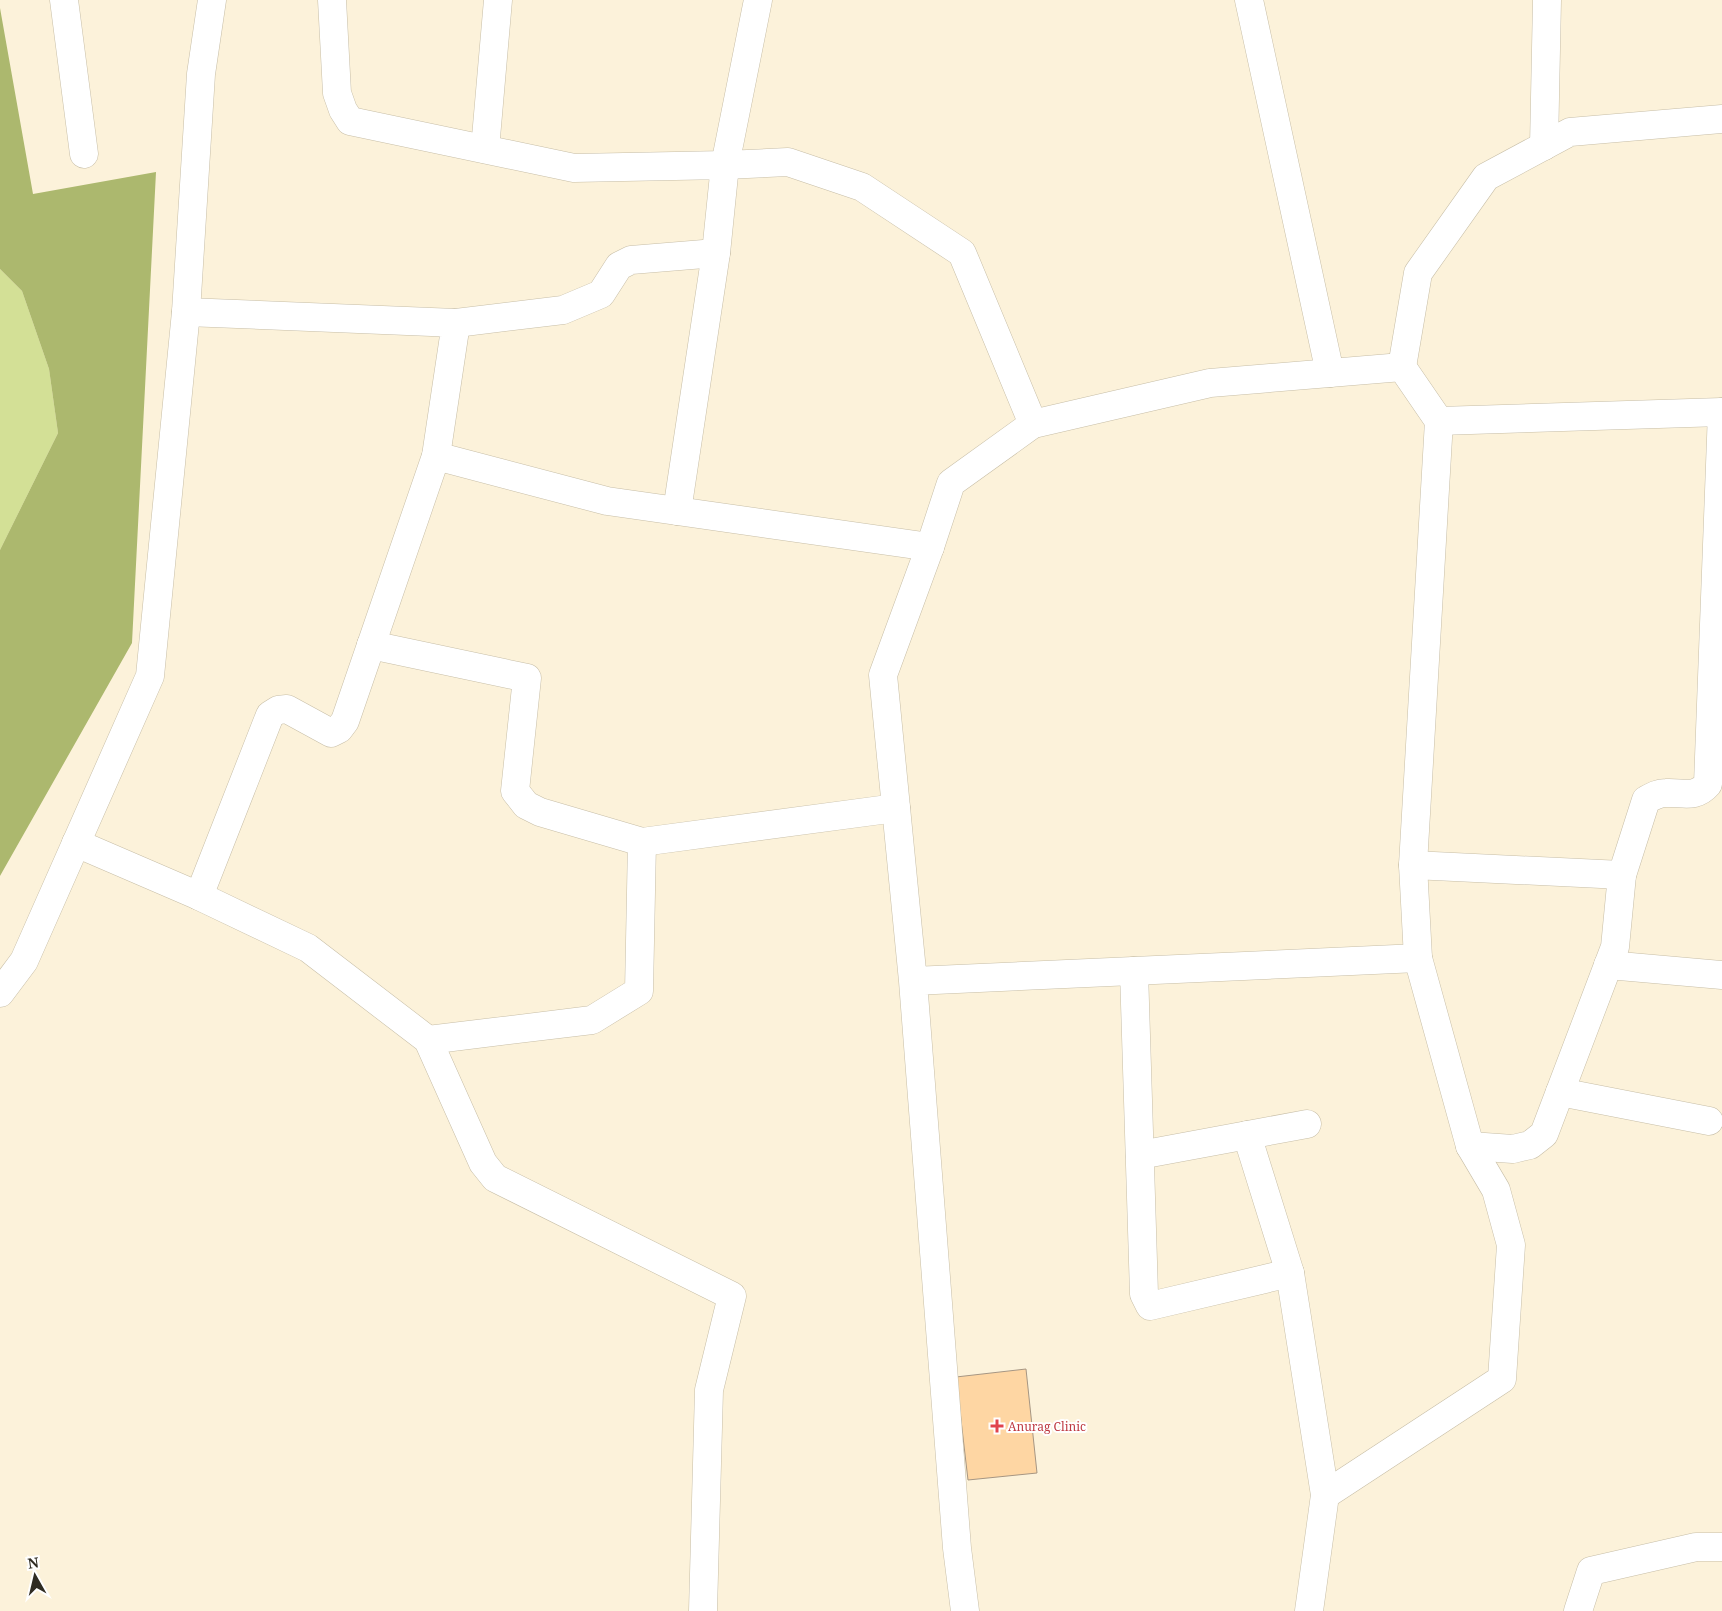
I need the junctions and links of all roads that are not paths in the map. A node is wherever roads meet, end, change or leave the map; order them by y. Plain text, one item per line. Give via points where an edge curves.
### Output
1 (64, 0) edge
2 (212, 0) edge
3 (332, 0) edge
4 (498, 0) edge
5 (758, 0) edge
6 (1249, 0) edge
7 (1547, 0) edge
8 (1722, 119) edge
9 (1544, 146) junction
10 (485, 149) junction
11 (84, 154) dead end
12 (725, 165) junction
13 (716, 253) junction
14 (186, 312) junction
15 (456, 323) junction
16 (1402, 367) junction
17 (1330, 373) junction
18 (1722, 412) edge
19 (1439, 421) junction
20 (1033, 424) junction
21 (436, 456) junction
22 (677, 511) junction
23 (930, 547) junction
24 (371, 645) junction
25 (896, 808) junction
26 (642, 842) junction
27 (76, 843) junction
28 (1413, 865) junction
29 (1622, 875) junction
30 (199, 896) junction
31 (1418, 958) junction
32 (1608, 965) junction
33 (1134, 971) junction
34 (1722, 975) edge
35 (913, 981) junction
36 (0, 993) edge
37 (428, 1040) junction
38 (1560, 1092) junction
39 (1709, 1121) dead end
40 (1307, 1124) dead end
41 (1247, 1135) junction
42 (1470, 1146) junction
43 (1140, 1155) junction
44 (1290, 1273) junction
45 (1325, 1495) junction
46 (1722, 1547) edge
47 (703, 1611) edge
48 (965, 1611) edge
49 (1309, 1611) edge
50 (1578, 1611) edge

1 - 11 street
2 - 14 street via 201,74
3 - 10 street via 337,93 342,110 350,121
4 - 10 street
5 - 12 street
6 - 17 street
7 - 9 street
8 - 9 street via 1570,132
9 - 16 street via 1486,177 1418,273
10 - 12 street via 574,168
12 - 13 street
12 - 20 street via 788,162 862,187 962,253
13 - 15 street via 631,260 619,266 601,294 563,310
13 - 22 street
14 - 15 street
14 - 27 street via 150,676
15 - 21 street
16 - 17 street
16 - 19 street
17 - 20 street via 1210,383
18 - 19 street
18 - 29 street via 1708,784 1702,791 1690,795 1657,794 1646,800
19 - 28 street
20 - 23 street via 951,483
21 - 22 street via 607,501
21 - 24 street
22 - 23 street
23 - 25 street via 883,675
24 - 26 street via 527,678 515,791 526,806 540,812
24 - 30 street via 345,721 339,729 331,733 287,709 270,715
25 - 26 street
25 - 35 street
26 - 37 street via 639,991 592,1020
27 - 30 street
27 - 36 street via 24,961
28 - 29 street
28 - 31 street
29 - 32 street via 1615,947
30 - 37 street via 308,948
31 - 33 street
31 - 42 street
32 - 34 street
32 - 38 street
33 - 35 street
33 - 43 street
35 - 48 street via 957,1548
37 - 47 street via 483,1163 495,1178 732,1296 709,1390
38 - 39 street
38 - 42 street via 1544,1134 1530,1145 1513,1149
40 - 41 street
41 - 43 street
41 - 44 street
42 - 45 street via 1496,1190 1511,1245 1502,1379
43 - 44 street via 1144,1294 1150,1306
44 - 45 street
45 - 49 street
46 - 50 street via 1696,1547 1591,1571

